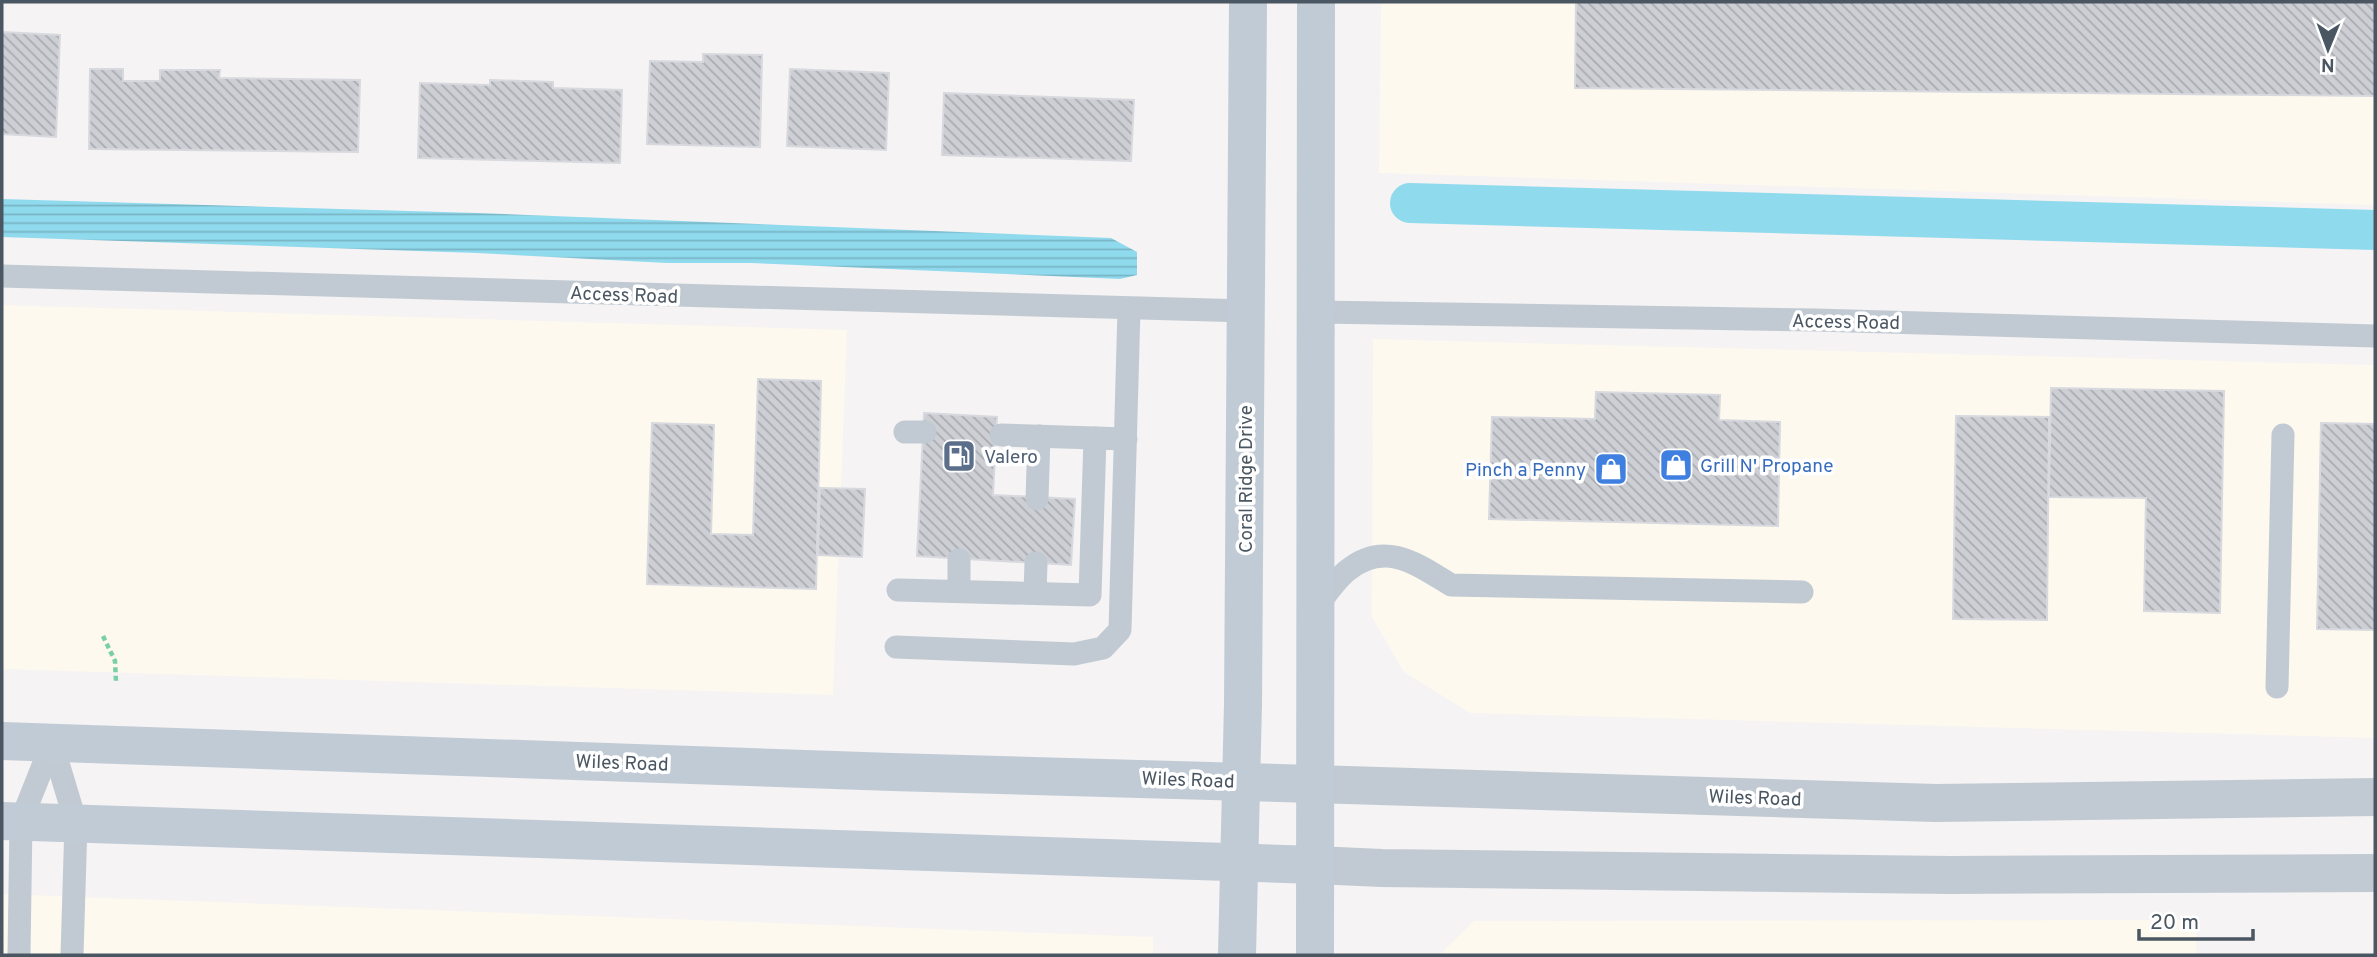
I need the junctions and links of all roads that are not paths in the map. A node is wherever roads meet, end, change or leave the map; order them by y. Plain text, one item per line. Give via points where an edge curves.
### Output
1 (1248, 2) edge
2 (1316, 2) edge
3 (2, 276) edge
4 (1129, 309) junction
5 (1247, 311) junction
6 (1317, 312) junction
7 (2375, 336) edge
8 (1001, 435) dead end
9 (2283, 435) dead end
10 (1039, 436) junction
11 (1095, 438) junction
12 (1126, 439) junction
13 (1037, 499) dead end
14 (959, 560) dead end
15 (1036, 564) dead end
16 (898, 590) dead end
17 (959, 591) junction
18 (1802, 592) dead end
19 (1035, 593) junction
20 (1315, 608) junction
21 (896, 647) dead end
22 (2277, 687) dead end
23 (2, 741) edge
24 (51, 743) junction
25 (1241, 781) junction
26 (1314, 784) junction
27 (2375, 797) edge
28 (11, 821) edge
29 (76, 823) junction
30 (1240, 862) junction
31 (1315, 865) junction
32 (2375, 873) edge
33 (19, 955) edge
34 (72, 955) edge
35 (1237, 955) edge
36 (1315, 955) edge

1 - 5 main road, Coral Ridge Drive
2 - 6 main road
3 - 4 lane, Access Road
4 - 5 lane, Access Road
4 - 12 lane
5 - 25 main road, Coral Ridge Drive
6 - 7 lane, Access Road
6 - 20 main road
8 - 10 lane
9 - 22 lane
10 - 11 lane
10 - 13 lane
11 - 12 lane
11 - 19 lane via 1090,595
12 - 21 lane via 1121,630 1103,648 1074,654
14 - 17 lane
15 - 19 lane
16 - 17 lane
17 - 19 lane
18 - 20 lane via 1451,585 1396,556 1371,556 1347,570
20 - 26 main road
23 - 24 main road, Wiles Road
24 - 25 main road, Wiles Road
24 - 28 lane
24 - 29 lane
25 - 26 main road, Wiles Road
25 - 30 main road, Coral Ridge Drive
26 - 27 street, Wiles Road via 1936,803
26 - 31 main road
28 - 29 main road
28 - 33 lane
29 - 30 main road
29 - 34 lane
30 - 31 main road
30 - 35 main road, Coral Ridge Drive
31 - 32 street via 1950,875
31 - 36 main road

